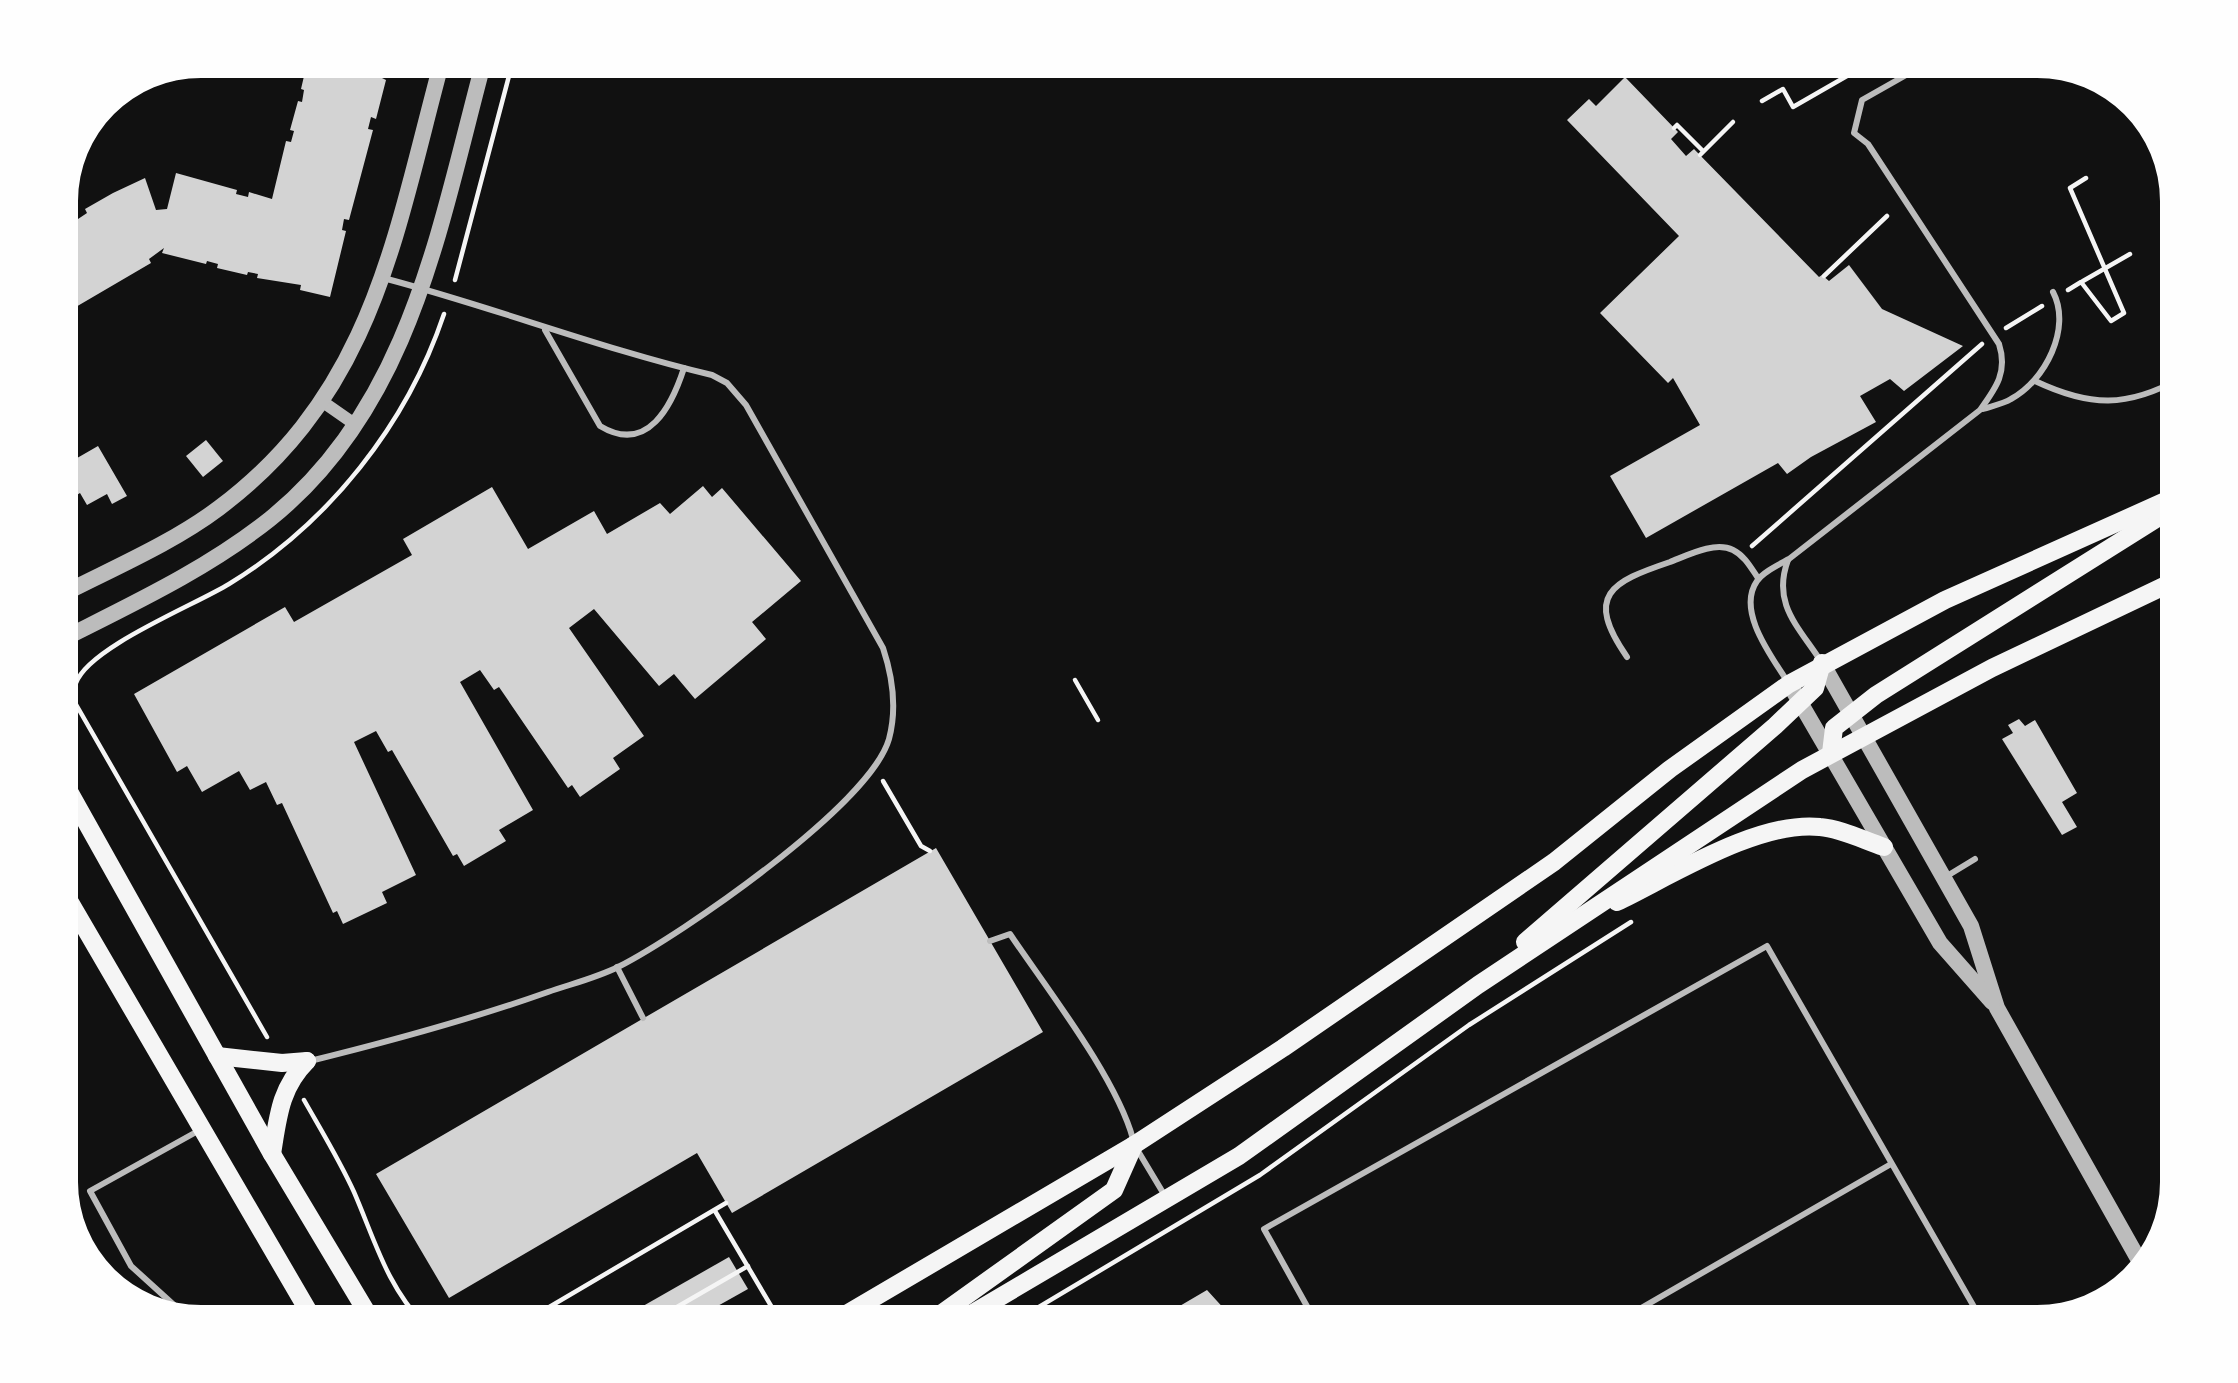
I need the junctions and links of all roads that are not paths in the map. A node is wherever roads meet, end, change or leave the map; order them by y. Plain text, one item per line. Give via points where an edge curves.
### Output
1 (437, 78) edge
2 (479, 78) edge
3 (1901, 78) edge
4 (383, 278) junction
5 (422, 289) junction
6 (2053, 292) dead end
7 (545, 330) junction
8 (684, 368) junction
9 (2035, 381) junction
10 (2160, 389) edge
11 (323, 402) junction
12 (1980, 410) junction
13 (356, 425) junction
14 (2160, 508) edge
15 (2160, 513) edge
16 (1789, 559) junction
17 (1758, 578) junction
18 (78, 586) edge
19 (2160, 588) edge
20 (78, 631) edge
21 (1627, 657) dead end
22 (1822, 664) junction
23 (1789, 683) junction
24 (1800, 702) junction
25 (1850, 714) junction
26 (1862, 734) junction
27 (1831, 753) junction
28 (78, 807) edge
29 (1883, 847) junction
30 (1975, 859) dead end
31 (1944, 878) junction
32 (78, 916) edge
33 (1569, 924) junction
34 (990, 941) dead end
35 (617, 967) junction
36 (1478, 986) junction
37 (1997, 1008) junction
38 (643, 1018) dead end
39 (217, 1057) junction
40 (308, 1061) junction
41 (201, 1130) junction
42 (1134, 1145) junction
43 (272, 1154) junction
44 (1891, 1164) junction
45 (1167, 1200) junction
46 (2134, 1258) edge
47 (170, 1301) edge
48 (305, 1305) edge
49 (362, 1305) edge
50 (862, 1305) edge
51 (953, 1305) edge
52 (987, 1305) edge
53 (1306, 1305) edge
54 (1646, 1305) edge
55 (1973, 1305) edge

1 - 4 street
2 - 5 street
3 - 12 lane via 1862,100 1854,133 2002,350 2000,382
4 - 5 lane
4 - 11 street
5 - 7 lane
5 - 13 street via 392,365
6 - 9 lane via 2061,324
7 - 8 lane
7 - 8 lane via 600,426 612,433 652,427 673,405
8 - 35 lane via 727,383 746,405 884,648 894,705 888,742 867,778 761,875
9 - 10 lane via 2063,394 2126,401
9 - 12 lane
11 - 13 street
11 - 18 street via 287,448 215,511
12 - 16 lane
13 - 20 street via 290,501 243,539
14 - 22 main road via 1945,600
15 - 25 main road
16 - 17 lane
16 - 22 lane via 1784,603
17 - 21 lane via 1735,551 1718,547 1624,577 1607,601 1606,621
17 - 23 lane via 1752,612
19 - 26 main road
22 - 23 main road
22 - 24 main road
22 - 25 street
23 - 24 street
23 - 42 main road via 1554,862
24 - 27 street
24 - 36 main road
25 - 26 street
25 - 27 main road via 1834,728
26 - 27 main road
26 - 31 street
27 - 29 street
27 - 33 main road
28 - 39 main road
29 - 33 main road via 1821,827 1750,838
29 - 37 street via 1940,944
30 - 31 lane
31 - 37 street via 1971,926
32 - 41 main road
33 - 36 main road
34 - 42 lane via 1010,934 1127,1118
35 - 38 lane
35 - 40 lane via 456,1024
36 - 45 main road
37 - 46 street
39 - 40 main road
39 - 43 main road
40 - 43 main road via 282,1095
41 - 47 lane via 91,1191 131,1266
41 - 48 main road
42 - 45 lane
42 - 50 main road
42 - 51 main road via 1114,1190
43 - 49 main road
44 - 53 lane via 1767,946 1264,1229
44 - 54 lane
44 - 55 lane
45 - 52 main road

